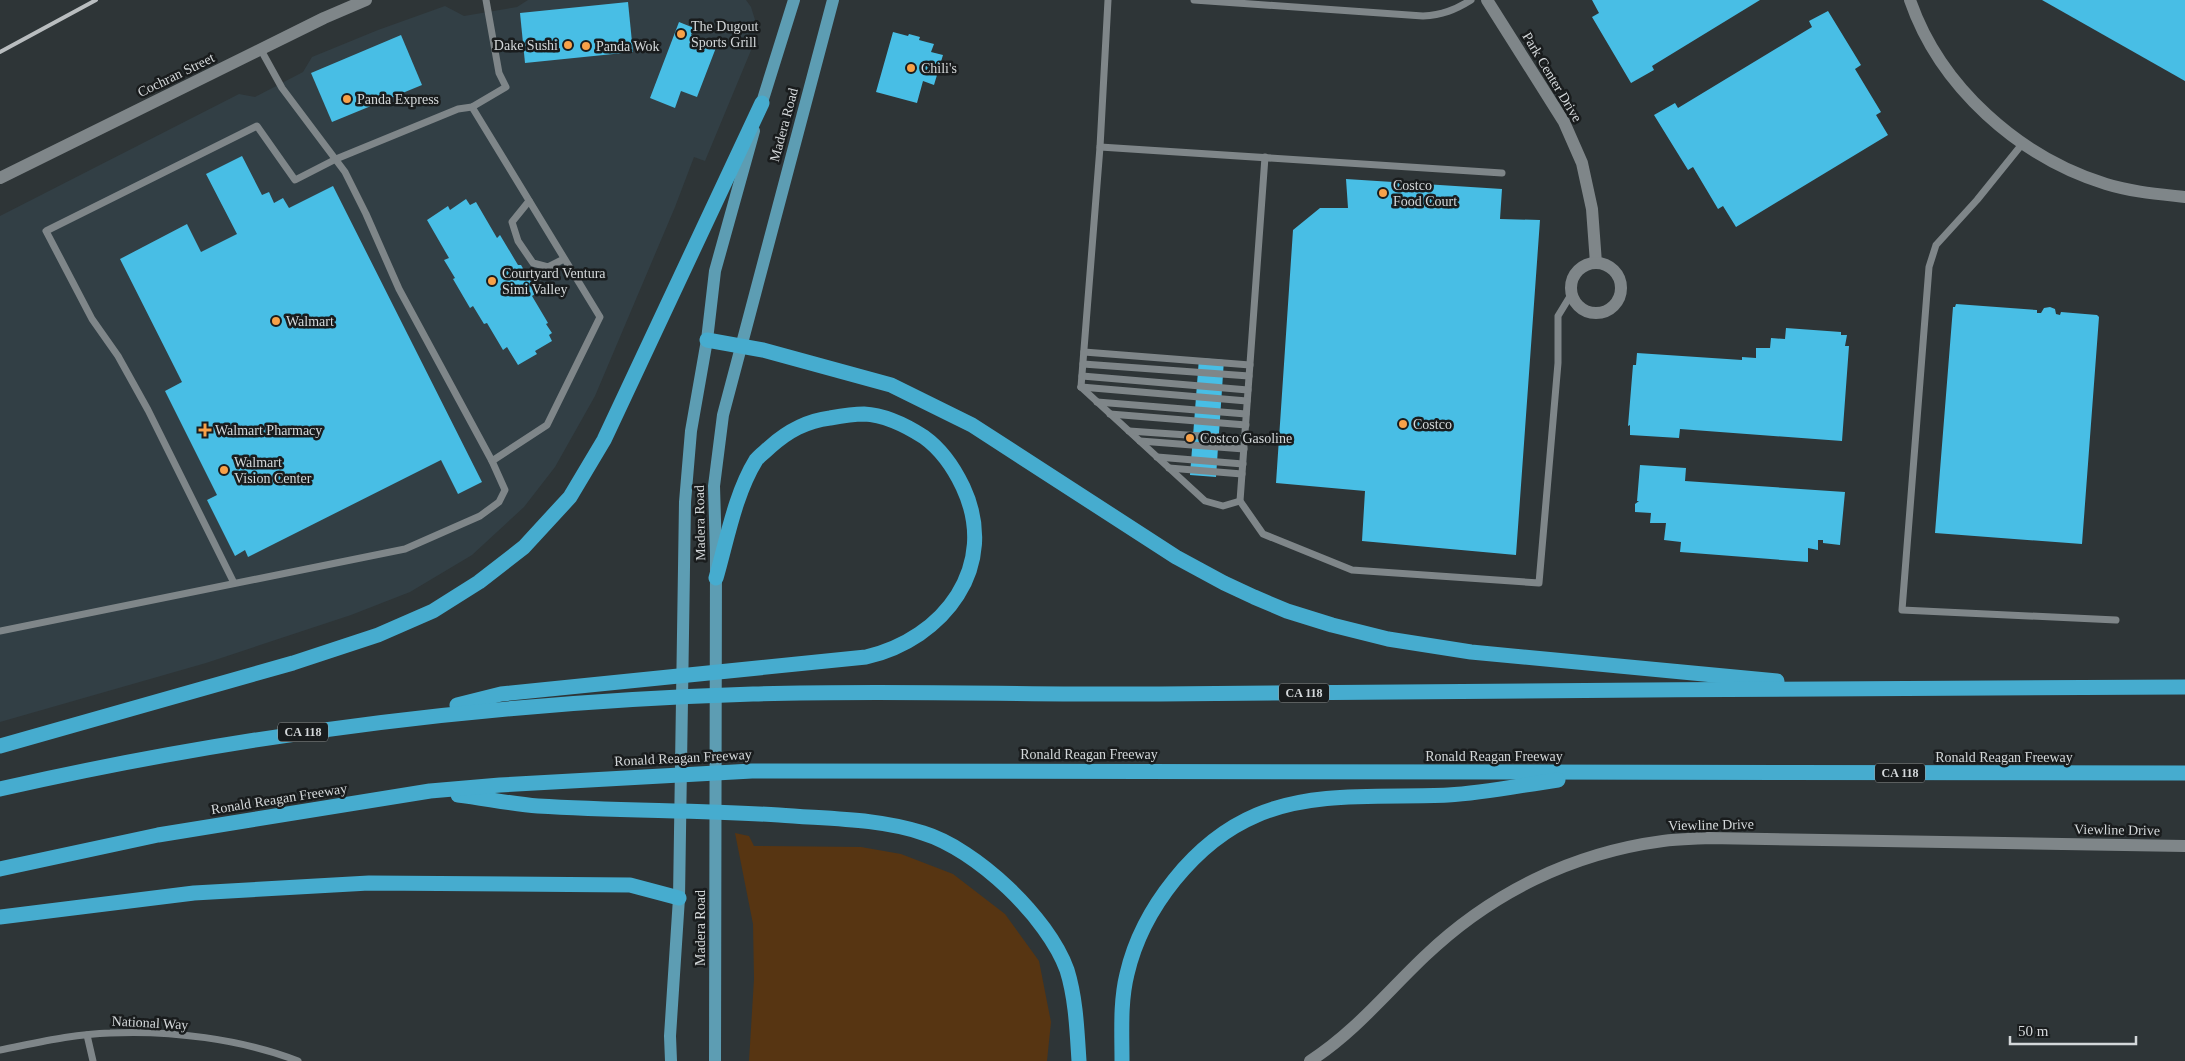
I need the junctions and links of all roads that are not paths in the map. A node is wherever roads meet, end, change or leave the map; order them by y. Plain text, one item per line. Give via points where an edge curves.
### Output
1 (366, 0) edge
2 (486, 0) edge
3 (794, 0) edge
4 (833, 0) edge
5 (1108, 0) edge
6 (1194, 0) edge
7 (1471, 0) edge
8 (1487, 0) edge
9 (1910, 0) edge
10 (261, 50) junction
11 (762, 103) junction
12 (472, 107) junction
13 (2023, 143) junction
14 (1100, 147) junction
15 (1265, 157) junction
16 (336, 159) junction
17 (1502, 173) dead end
18 (0, 178) edge
19 (2185, 197) edge
20 (529, 201) junction
21 (564, 259) junction
22 (1596, 263) junction
23 (1572, 292) junction
24 (707, 340) junction
25 (740, 346) junction
26 (1084, 352) junction
27 (1083, 364) junction
28 (1250, 365) junction
29 (1082, 376) junction
30 (1249, 376) junction
31 (1081, 387) junction
32 (1248, 390) junction
33 (1247, 401) junction
34 (1097, 402) junction
35 (1110, 414) junction
36 (1246, 414) junction
37 (1246, 424) junction
38 (1128, 431) junction
39 (1245, 439) junction
40 (1140, 441) junction
41 (1244, 449) junction
42 (1157, 457) junction
43 (492, 461) junction
44 (1243, 464) junction
45 (1168, 468) junction
46 (1242, 474) junction
47 (1240, 501) junction
48 (716, 578) junction
49 (234, 584) junction
50 (2116, 620) dead end
51 (0, 631) edge
52 (2185, 687) edge
53 (1853, 688) junction
54 (392, 720) junction
55 (0, 746) edge
56 (1614, 773) junction
57 (2185, 773) edge
58 (0, 789) edge
59 (430, 791) junction
60 (2185, 846) edge
61 (0, 868) edge
62 (679, 898) junction
63 (0, 918) edge
64 (87, 1035) junction
65 (0, 1050) edge
66 (94, 1061) edge
67 (298, 1061) edge
68 (671, 1061) edge
69 (715, 1061) edge
70 (1080, 1061) edge
71 (1122, 1061) edge
72 (1310, 1061) edge

1 - 10 street, Cochran Street
2 - 12 lane via 499,72 506,87
3 - 11 main road, Madera Road
4 - 25 main road, Madera Road
5 - 14 lane
6 - 7 lane via 1423,16 1455,10
8 - 22 street, Park Center Drive via 1564,122 1582,163 1592,209
9 - 13 street via 1942,63 1984,112
10 - 16 lane via 282,88
10 - 18 street, Cochran Street
11 - 24 main road, Madera Road via 715,271
11 - 55 highway via 604,440 570,497 524,547 479,582 433,611 378,635 284,666
12 - 16 lane via 458,109
12 - 20 lane
13 - 19 street via 2073,171 2106,184 2142,193
13 - 50 lane via 1936,244 1929,267 1902,610
14 - 15 lane
14 - 26 lane
15 - 17 lane
15 - 28 lane
16 - 43 lane via 366,214 399,289
16 - 49 lane via 295,180 257,126 46,231 92,319 118,356 152,418
20 - 21 lane
20 - 21 lane via 512,222 518,241 532,264 548,267
21 - 43 lane via 600,317 547,425
22 - 23 street via 1587,264 1574,276
22 - 23 street via 1611,267 1620,280 1617,302 1604,312 1587,312
23 - 47 lane via 1558,316 1558,363 1539,583 1352,570 1263,534
24 - 25 highway
24 - 62 main road, Madera Road via 691,432 685,502
25 - 48 main road, Madera Road via 723,415 714,486
25 - 53 highway via 891,385 972,425 1176,557 1254,597 1332,625 1388,639 1471,652
26 - 27 lane
26 - 28 lane
27 - 29 lane
27 - 30 lane
28 - 30 lane
29 - 31 lane
29 - 32 lane
30 - 32 lane
31 - 33 lane
31 - 34 lane
32 - 33 lane
33 - 36 lane
34 - 35 lane
34 - 36 lane
35 - 37 lane
35 - 38 lane
36 - 37 lane
37 - 39 lane
38 - 39 lane
38 - 40 lane
39 - 41 lane
40 - 41 lane
40 - 42 lane
41 - 44 lane
42 - 44 lane
42 - 45 lane
43 - 49 lane via 505,490 499,502 480,516 405,549
44 - 46 lane
45 - 46 lane
45 - 47 lane via 1205,502 1223,506
46 - 47 lane
48 - 54 highway via 741,493 757,459 787,432 813,420 865,414 911,428 934,444 952,464 970,502 974,550 970,572 951,607 930,627 887,652 866,657 501,694
48 - 69 main road, Madera Road
49 - 51 lane
52 - 53 highway, CA 118
53 - 54 highway, CA 118 via 754,694 468,711
54 - 58 highway, CA 118 via 251,739
56 - 57 highway, Ronald Reagan Freeway / CA 118
56 - 59 highway, Ronald Reagan Freeway / CA 118 via 752,770
56 - 71 highway via 1450,794 1352,796 1292,804 1257,815 1222,835 1171,884 1153,908 1138,941 1127,973 1122,1003
59 - 61 highway, Ronald Reagan Freeway / CA 118 via 158,835
59 - 70 highway via 536,806 867,821 926,833 947,843 994,875 1030,911 1052,940 1066,970 1075,1009
60 - 72 street, Viewline Drive via 1708,838 1664,840 1598,854 1558,868 1488,904 1455,929 1356,1026
62 - 63 highway via 630,885 369,883 194,893
62 - 68 main road, Madera Road
64 - 65 lane, National Way
64 - 66 lane
64 - 67 lane, National Way via 173,1034 230,1042

